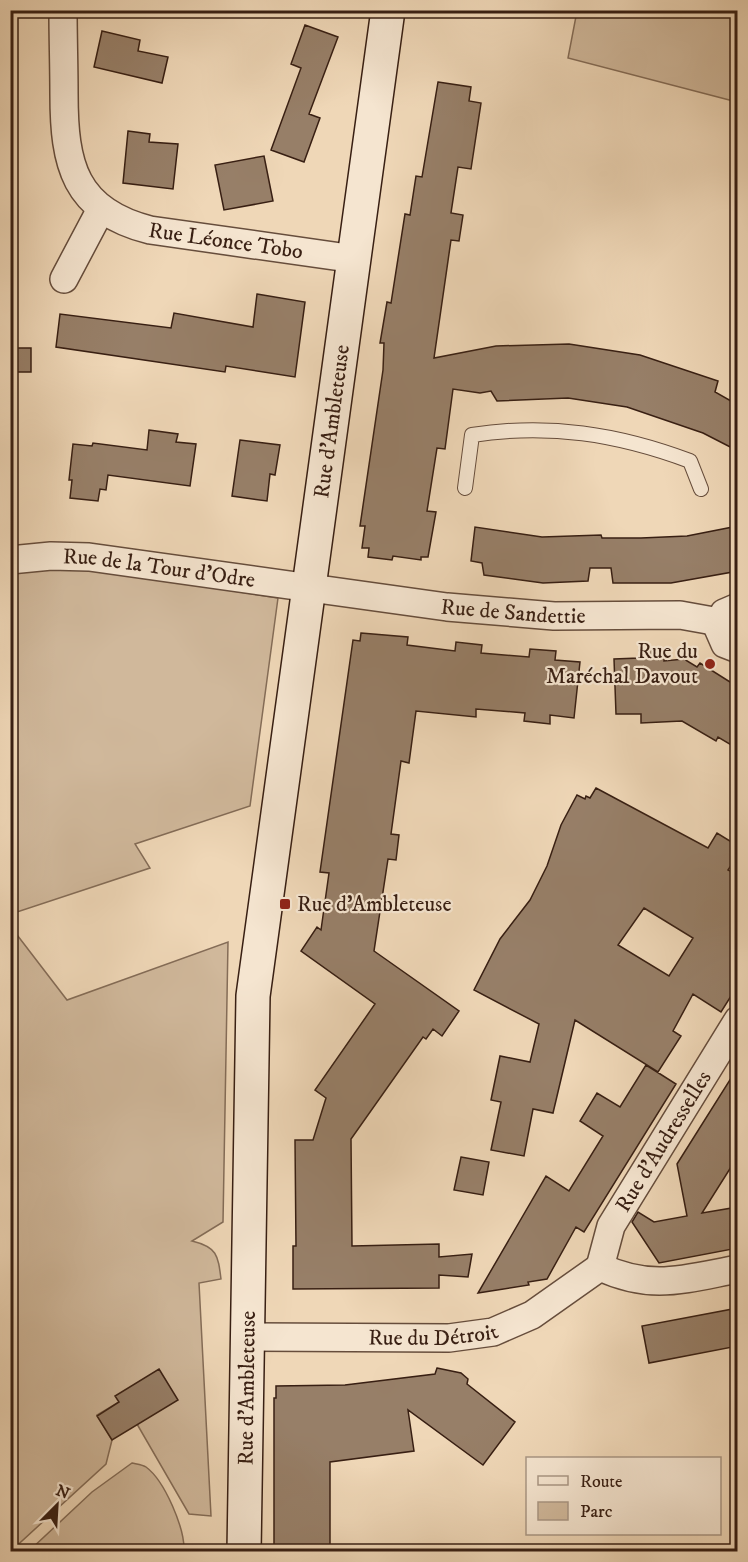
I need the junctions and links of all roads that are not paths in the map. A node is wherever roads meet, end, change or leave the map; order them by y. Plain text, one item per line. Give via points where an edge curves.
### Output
1 (63, 10) edge
2 (388, 10) edge
3 (101, 209) junction
4 (355, 259) junction
5 (64, 279) dead end
6 (465, 488) dead end
7 (701, 489) dead end
8 (10, 560) edge
9 (308, 587) junction
10 (728, 615) edge
11 (738, 649) edge
12 (738, 1020) edge
13 (600, 1267) junction
14 (738, 1269) edge
15 (247, 1336) junction
16 (244, 1551) edge

1 - 3 street, Rue Léonce Tobo via 68,154 81,186
2 - 4 street, Rue d'Ambleteuse
3 - 4 street, Rue Léonce Tobo via 150,230
3 - 5 street
4 - 9 street, Rue d'Ambleteuse
6 - 7 lane via 472,435 530,429 599,434 660,450 690,461
8 - 9 street, Rue de la Tour d'Odre via 70,555
9 - 10 street, Rue de Sandettie via 527,614
9 - 15 street, Rue d'Ambleteuse via 253,996
10 - 11 street via 721,639
12 - 13 street, Rue d'Audresselles via 611,1226
13 - 14 street via 651,1282
13 - 15 street, Rue du Détroit via 532,1315 479,1335
15 - 16 street, Rue d'Ambleteuse

